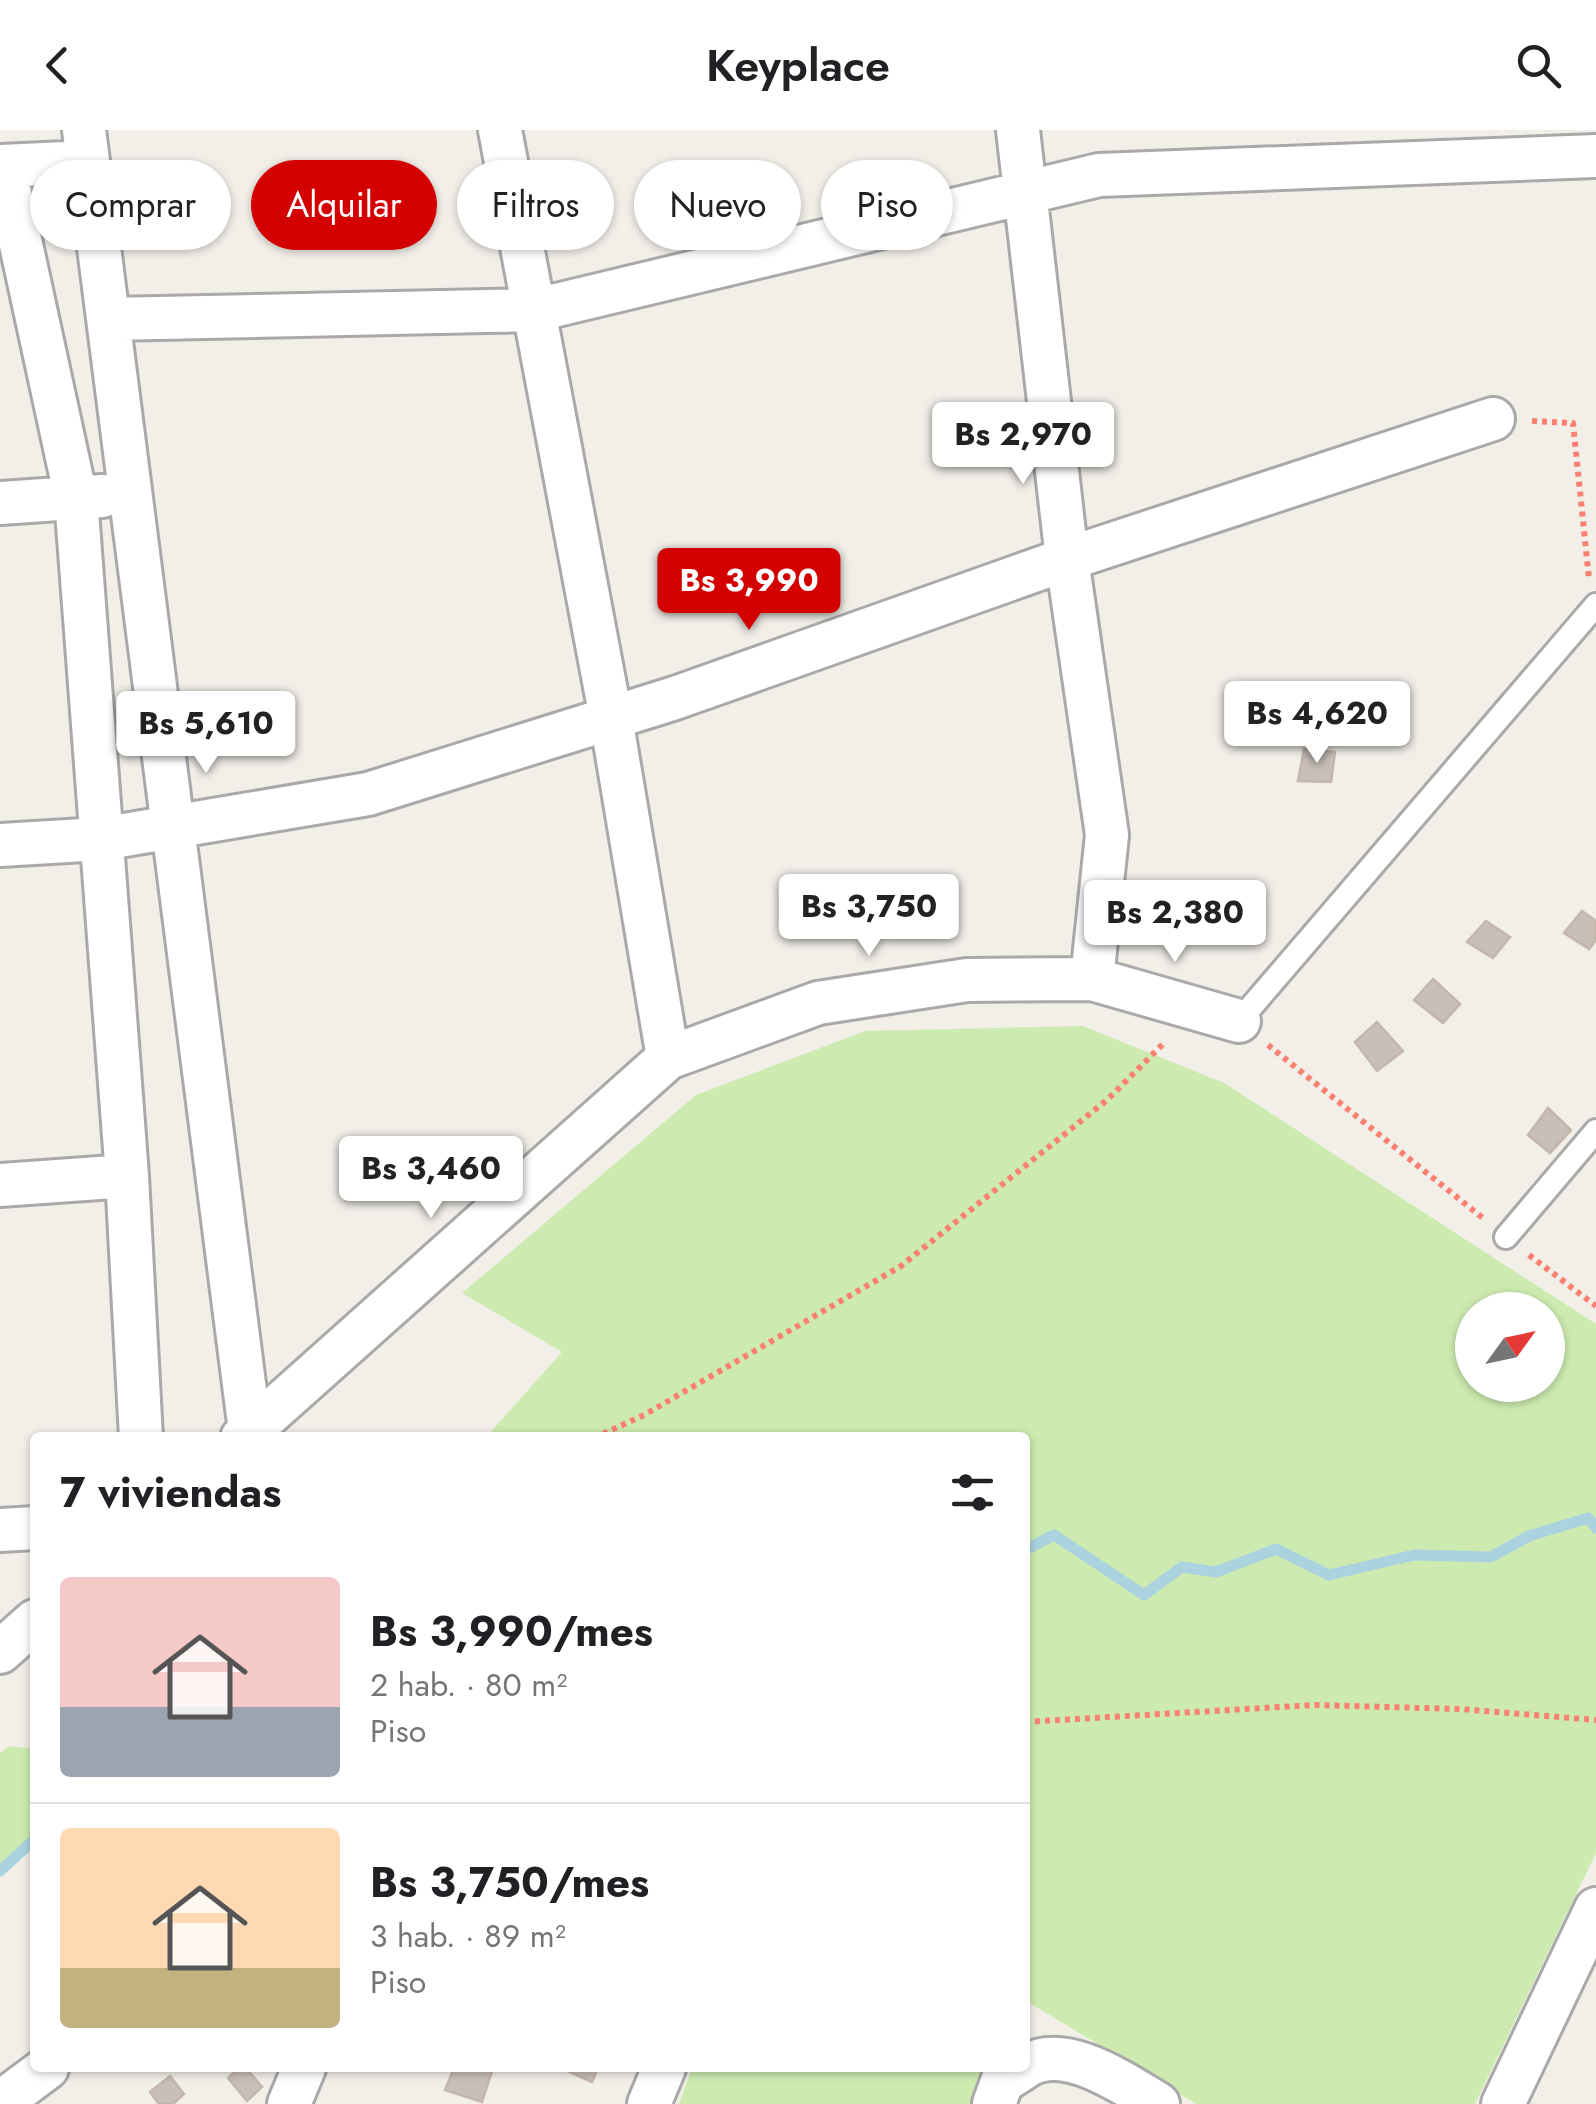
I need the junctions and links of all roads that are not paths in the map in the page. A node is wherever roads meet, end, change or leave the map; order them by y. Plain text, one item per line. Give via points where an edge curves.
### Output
1 (500, 130) edge
2 (1018, 130) edge
3 (1578, 130) edge
4 (1596, 143) edge
5 (86, 146) edge
6 (1596, 156) edge
7 (2, 166) edge
8 (1025, 192) junction
9 (532, 310) junction
10 (109, 320) junction
11 (1493, 419) road end
12 (132, 494) junction
13 (76, 498) junction
14 (0, 503) edge
15 (1067, 559) junction
16 (1594, 607) edge
17 (612, 718) junction
18 (176, 828) junction
19 (102, 839) junction
20 (0, 845) edge
21 (1092, 979) junction
22 (1218, 1015) joint
23 (668, 1058) junction
24 (1596, 1132) edge
25 (127, 1176) junction
26 (0, 1184) edge
27 (1506, 1237) road end
28 (141, 1432) edge
29 (246, 1432) edge
30 (248, 1432) edge
31 (30, 1528) edge
32 (0, 1530) edge
33 (30, 1625) edge
34 (0, 1652) edge
35 (1596, 1910) edge
36 (1030, 2064) edge
37 (41, 2072) edge
38 (302, 2072) edge
39 (662, 2072) edge
40 (1017, 2072) edge
41 (0, 2102) edge
42 (289, 2104) edge
43 (650, 2104) edge
44 (994, 2104) edge
45 (1158, 2104) edge
46 (1503, 2104) edge

1 - 9 street
2 - 8 street
3 - 4 street
5 - 7 street
5 - 10 street
6 - 8 street via 1098,175
7 - 13 street
8 - 9 street
8 - 15 street
9 - 10 street
9 - 17 street
10 - 12 street
11 - 15 street
12 - 13 street
12 - 18 street
13 - 14 street
13 - 19 street
15 - 17 street
15 - 21 street via 1107,834
16 - 22 lane
17 - 18 street via 368,794
17 - 23 street
18 - 19 street
18 - 29 street
19 - 20 street
19 - 25 street
21 - 22 street
21 - 23 street via 967,980 818,1003
23 - 30 street
24 - 27 lane
25 - 26 street
25 - 28 street
31 - 32 street
33 - 34 street
35 - 46 street
36 - 45 street via 1094,2066
37 - 41 street
38 - 42 street
39 - 43 street
40 - 44 street via 1002,2082

